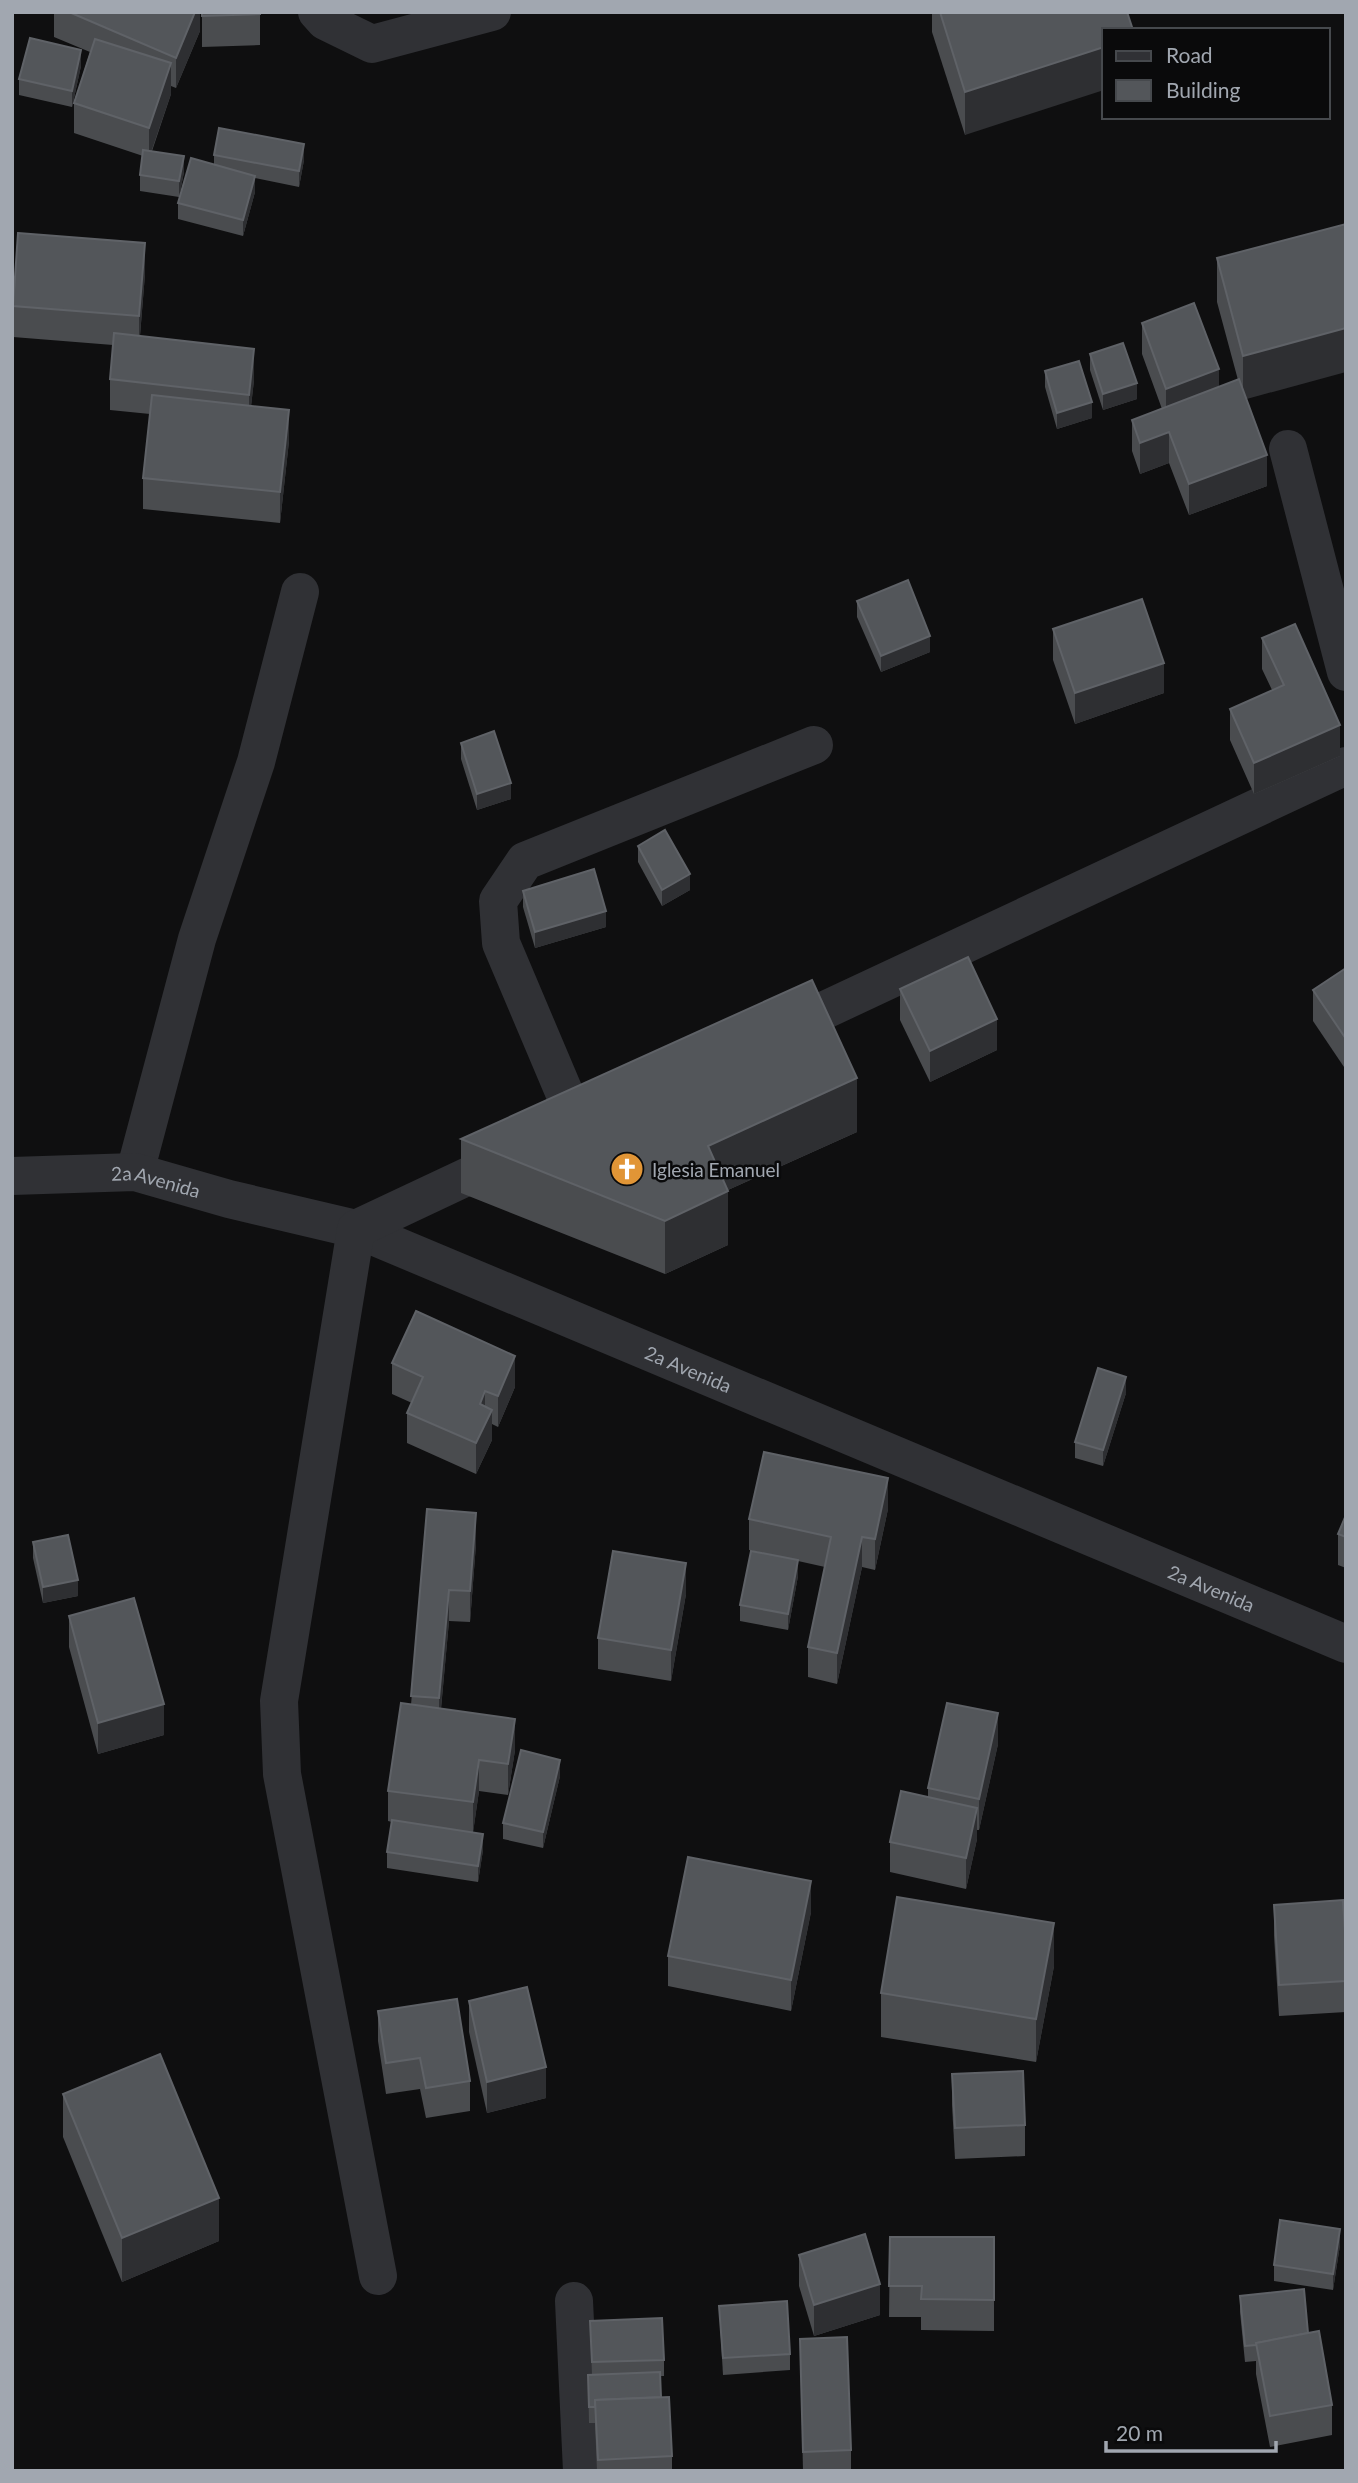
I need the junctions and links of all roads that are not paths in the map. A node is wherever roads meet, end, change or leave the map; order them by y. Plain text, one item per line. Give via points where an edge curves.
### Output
1 (317, 12) edge
2 (492, 12) edge
3 (1288, 449) dead end
4 (300, 592) dead end
5 (1346, 672) edge
6 (814, 745) dead end
7 (1346, 766) edge
8 (742, 1049) edge
9 (616, 1108) edge
10 (578, 1125) junction
11 (135, 1171) junction
12 (12, 1176) edge
13 (356, 1229) junction
14 (1346, 1644) edge
15 (378, 2276) dead end
16 (574, 2301) dead end
17 (582, 2471) edge

1 - 2 street via 324,21 372,44
3 - 5 street
4 - 11 street via 256,762 197,939
6 - 10 street via 524,861 498,901 502,943
7 - 8 street
9 - 10 street
10 - 13 street
11 - 12 street, 2a Avenida
11 - 13 street, 2a Avenida
13 - 14 street, 2a Avenida
13 - 15 street via 279,1700 282,1774
16 - 17 street

